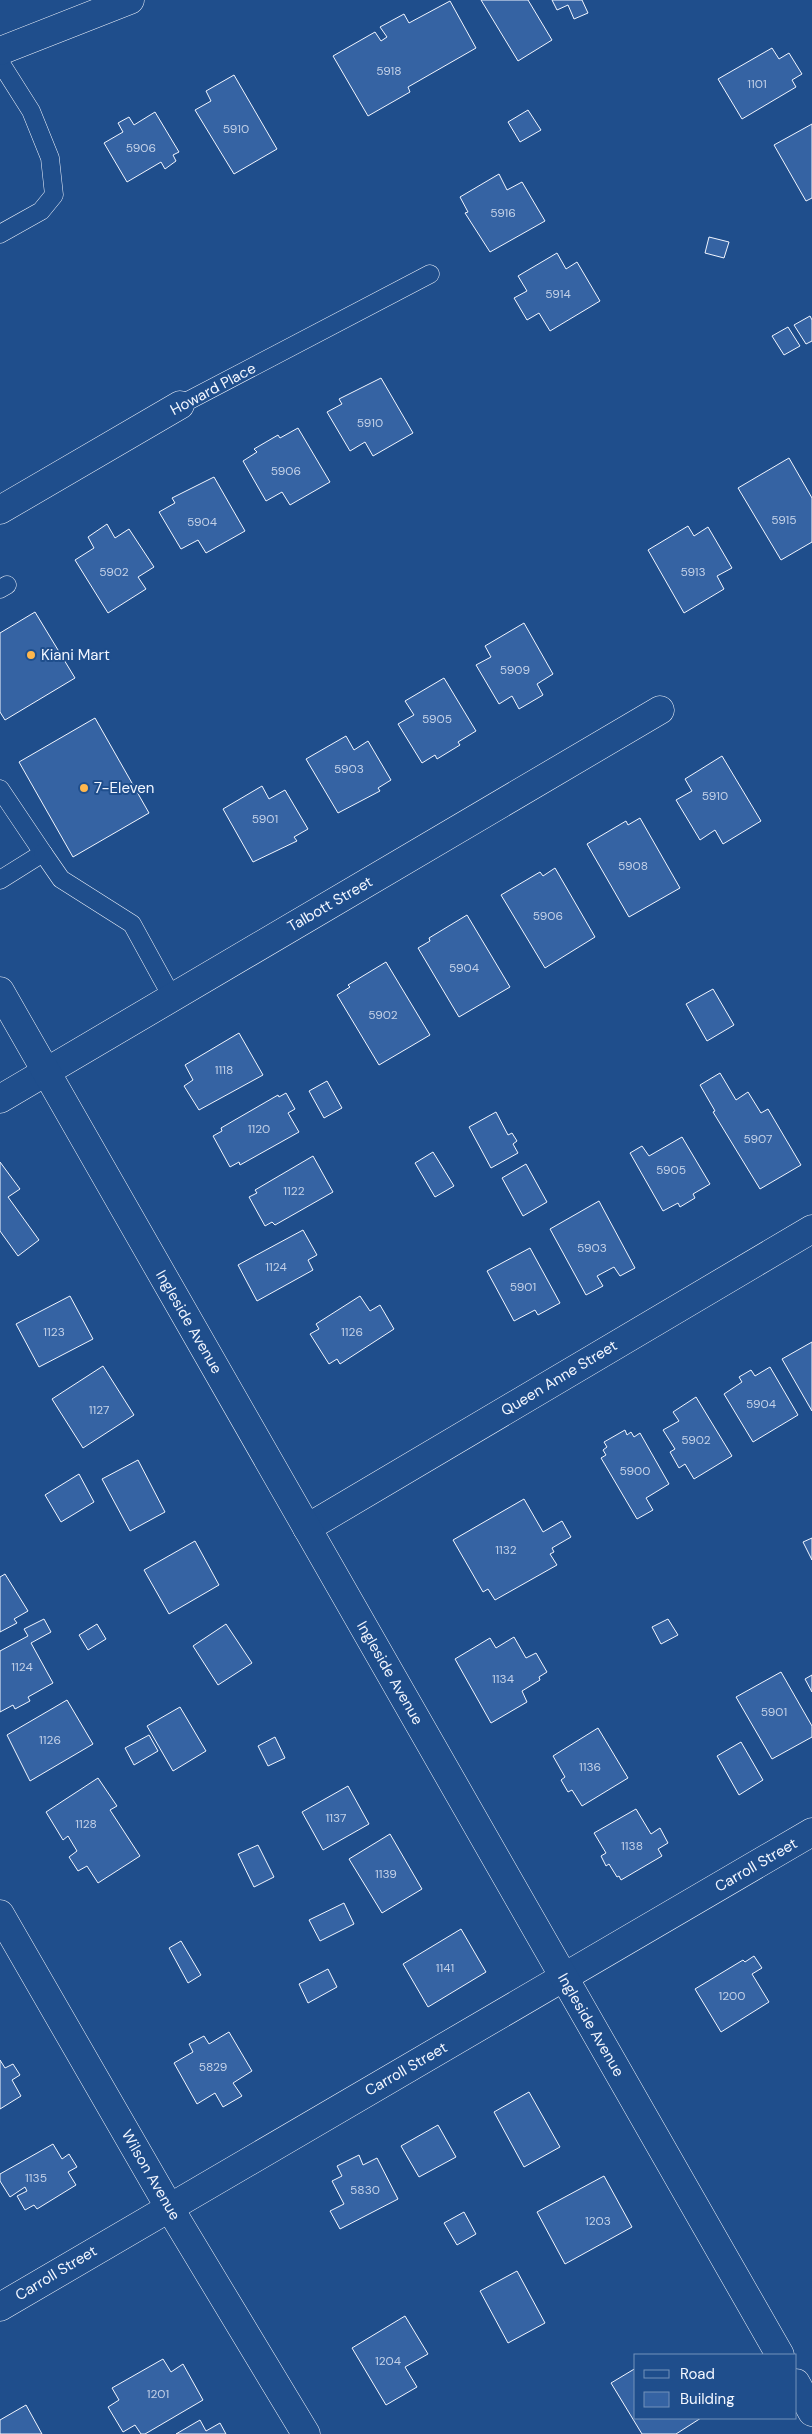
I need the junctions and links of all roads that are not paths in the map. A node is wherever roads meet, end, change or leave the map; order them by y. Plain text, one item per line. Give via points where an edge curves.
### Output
1 (130, 0) edge
2 (0, 51) edge
3 (0, 62) edge
4 (0, 234) edge
5 (430, 274) dead end
6 (180, 406) joint
7 (0, 510) edge
8 (660, 710) dead end
9 (0, 789) edge
10 (43, 853) junction
11 (0, 880) edge
12 (0, 991) edge
13 (172, 997) junction
14 (46, 1072) junction
15 (0, 1099) edge
16 (812, 1229) edge
17 (306, 1528) junction
18 (812, 1832) edge
19 (0, 1914) edge
20 (564, 1978) junction
21 (169, 2207) junction
22 (0, 2307) edge
23 (779, 2354) edge
24 (797, 2385) edge
25 (812, 2412) edge
26 (306, 2434) edge

1 - 2 street
3 - 4 lane via 31,111 50,158 54,195 41,211
5 - 6 lane, Howard Place
6 - 7 street, Howard Place
8 - 13 street, Talbott Street
9 - 10 lane
10 - 11 lane
10 - 13 lane via 61,879 132,924
12 - 14 street, Ingleside Avenue
13 - 14 street, Talbott Street
14 - 15 street, Talbott Street
14 - 17 street, Ingleside Avenue
16 - 17 street, Queen Anne Street
17 - 20 street, Ingleside Avenue
18 - 20 street, Carroll Street
19 - 21 street, Wilson Avenue
20 - 21 street, Carroll Street
20 - 23 street, Ingleside Avenue
21 - 22 street, Carroll Street
21 - 26 street, Wilson Avenue
24 - 25 street

